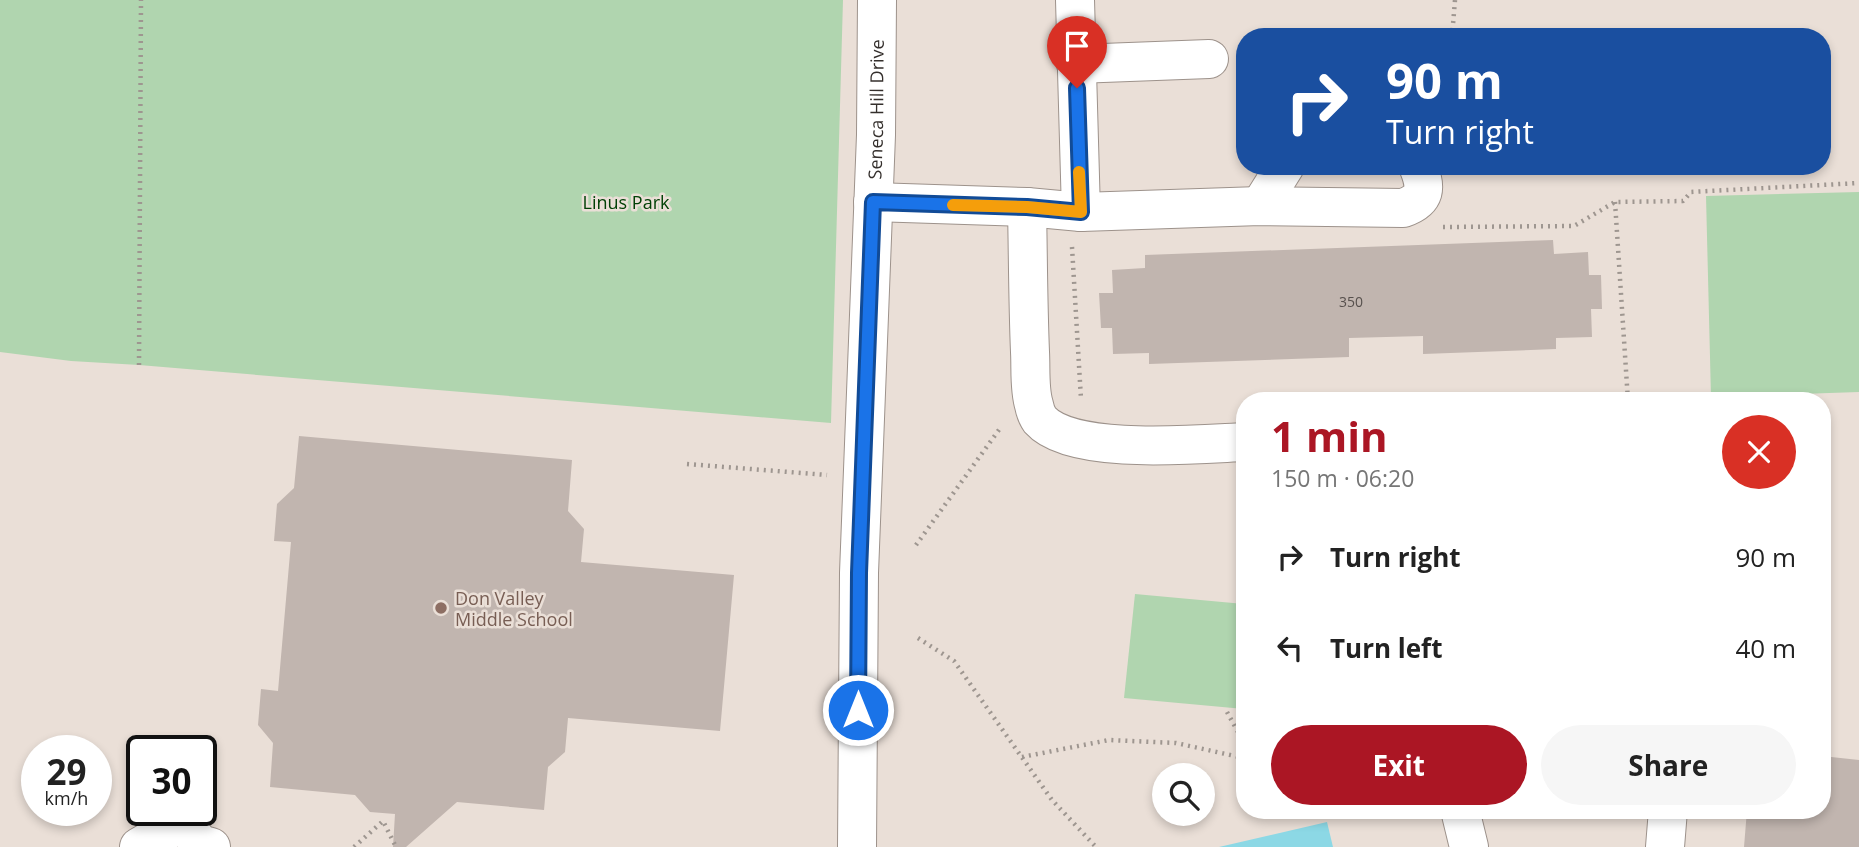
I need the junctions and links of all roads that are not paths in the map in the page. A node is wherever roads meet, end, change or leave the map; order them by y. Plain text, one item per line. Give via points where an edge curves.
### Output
1 (877, 0) edge
2 (1075, 0) edge
3 (1209, 60) dead end
4 (1076, 64) junction
5 (1279, 175) edge
6 (1421, 175) edge
7 (873, 202) junction
8 (1260, 206) junction
9 (1027, 207) junction
10 (1081, 212) junction
11 (1236, 442) edge
12 (1462, 819) edge
13 (1667, 819) edge
14 (139, 847) edge
15 (211, 847) edge
16 (857, 847) edge
17 (1469, 847) edge
18 (1665, 847) edge

1 - 7 street, Seneca Hill Drive
2 - 4 street
3 - 4 street
4 - 10 street
5 - 8 street
6 - 8 street via 1422,196 1403,208
7 - 9 street
7 - 16 street, Seneca Hill Drive via 859,573
8 - 10 street
9 - 10 street
9 - 11 street via 1033,404 1039,418 1070,436 1118,445
12 - 17 street
13 - 18 street
14 - 15 street via 182,822 200,844

